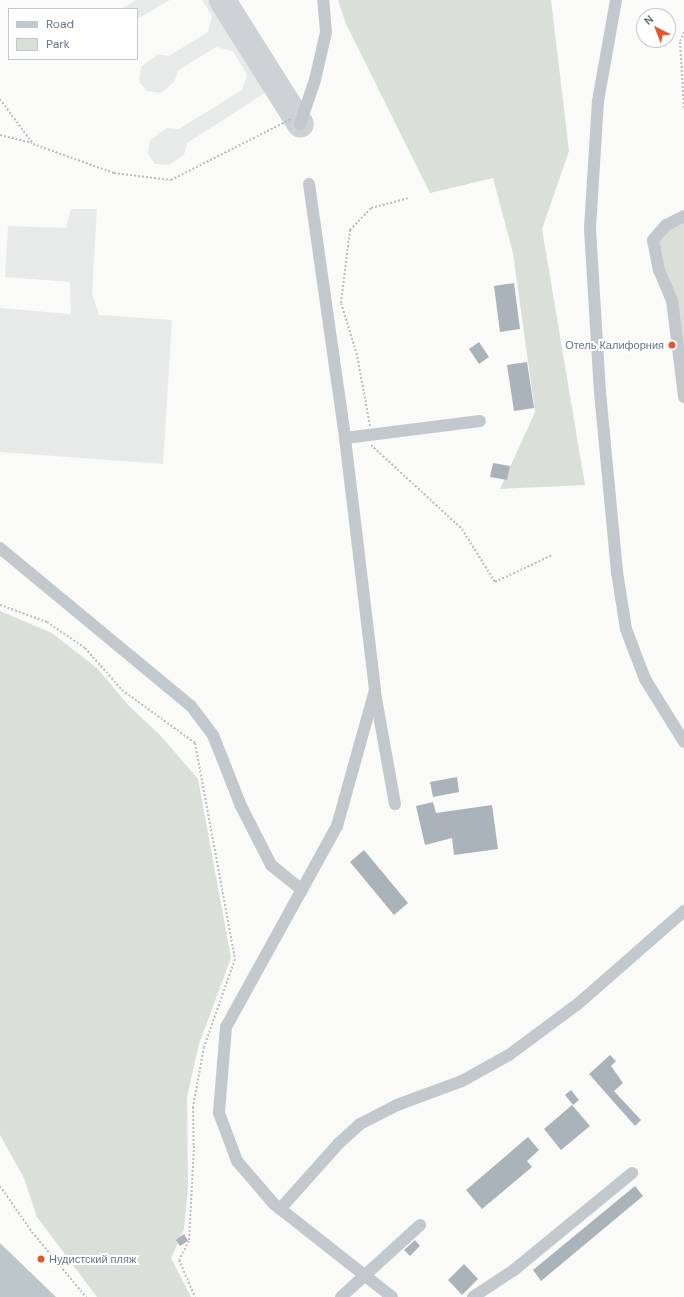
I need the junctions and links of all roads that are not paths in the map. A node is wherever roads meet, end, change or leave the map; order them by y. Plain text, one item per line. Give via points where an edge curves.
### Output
1 (323, 0) edge
2 (616, 0) edge
3 (298, 121) road end
4 (309, 184) dead end
5 (684, 216) edge
6 (684, 397) edge
7 (480, 421) dead end
8 (344, 438) junction
9 (0, 548) edge
10 (375, 690) junction
11 (684, 742) edge
12 (395, 804) dead end
13 (302, 890) junction
14 (684, 911) edge
15 (632, 1173) dead end
16 (280, 1209) junction
17 (420, 1225) dead end
18 (365, 1275) junction
19 (341, 1297) edge
20 (392, 1297) edge
21 (473, 1297) edge

1 - 3 street via 326,32 315,80
2 - 11 street via 598,101 590,229 601,400 617,572 626,629 645,678
4 - 8 street
5 - 6 street via 666,225 653,240 659,270 672,300
7 - 8 street
8 - 10 street
9 - 13 street via 191,706 213,735 241,806 271,865
10 - 12 street
10 - 13 street via 337,826
13 - 16 street via 226,1027 219,1113 236,1161
14 - 16 street via 579,1003 508,1055 462,1081 397,1105 360,1124 339,1143
15 - 21 street via 514,1270
16 - 18 street
17 - 18 street
18 - 19 street
18 - 20 street

